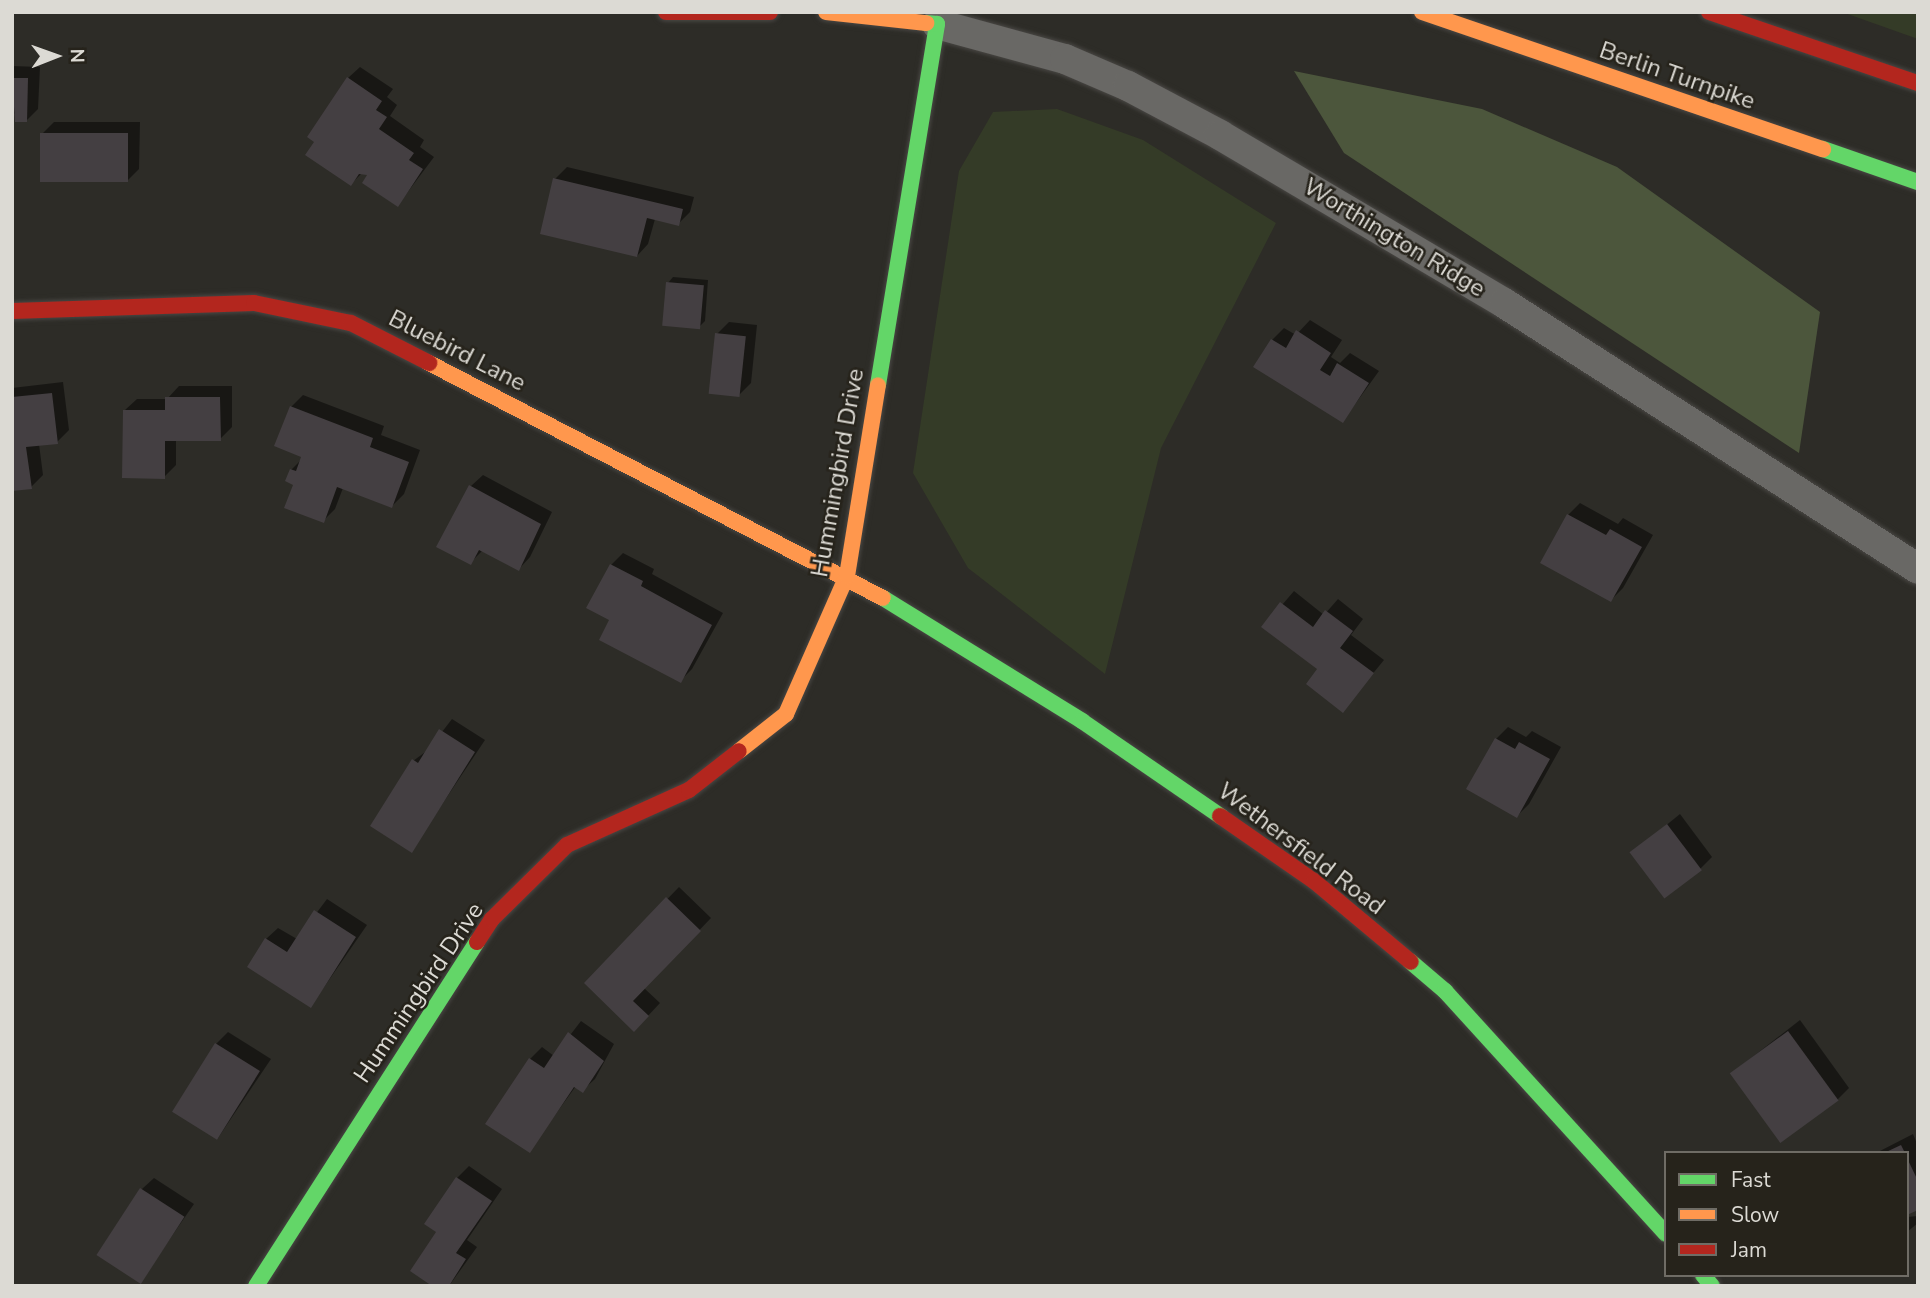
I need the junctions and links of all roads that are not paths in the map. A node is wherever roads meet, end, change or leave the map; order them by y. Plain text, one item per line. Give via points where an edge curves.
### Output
1 (666, 12) edge
2 (770, 12) edge
3 (826, 12) edge
4 (1422, 12) edge
5 (1709, 12) edge
6 (937, 24) junction
7 (1918, 83) edge
8 (1918, 182) edge
9 (12, 311) edge
10 (1918, 569) edge
11 (847, 576) junction
12 (1664, 1232) edge
13 (257, 1286) edge

1 - 2 main road
3 - 6 main road, Worthington Ridge
4 - 8 main road, Berlin Turnpike
5 - 7 main road
6 - 10 street, Worthington Ridge via 1065,58 1220,135 1504,303
6 - 11 main road, Hummingbird Drive
9 - 11 main road, Bluebird Lane via 254,303 351,323
11 - 12 main road, Wethersfield Road via 1082,721 1314,881 1445,991
11 - 13 main road, Hummingbird Drive via 786,713 689,790 567,845 492,919

